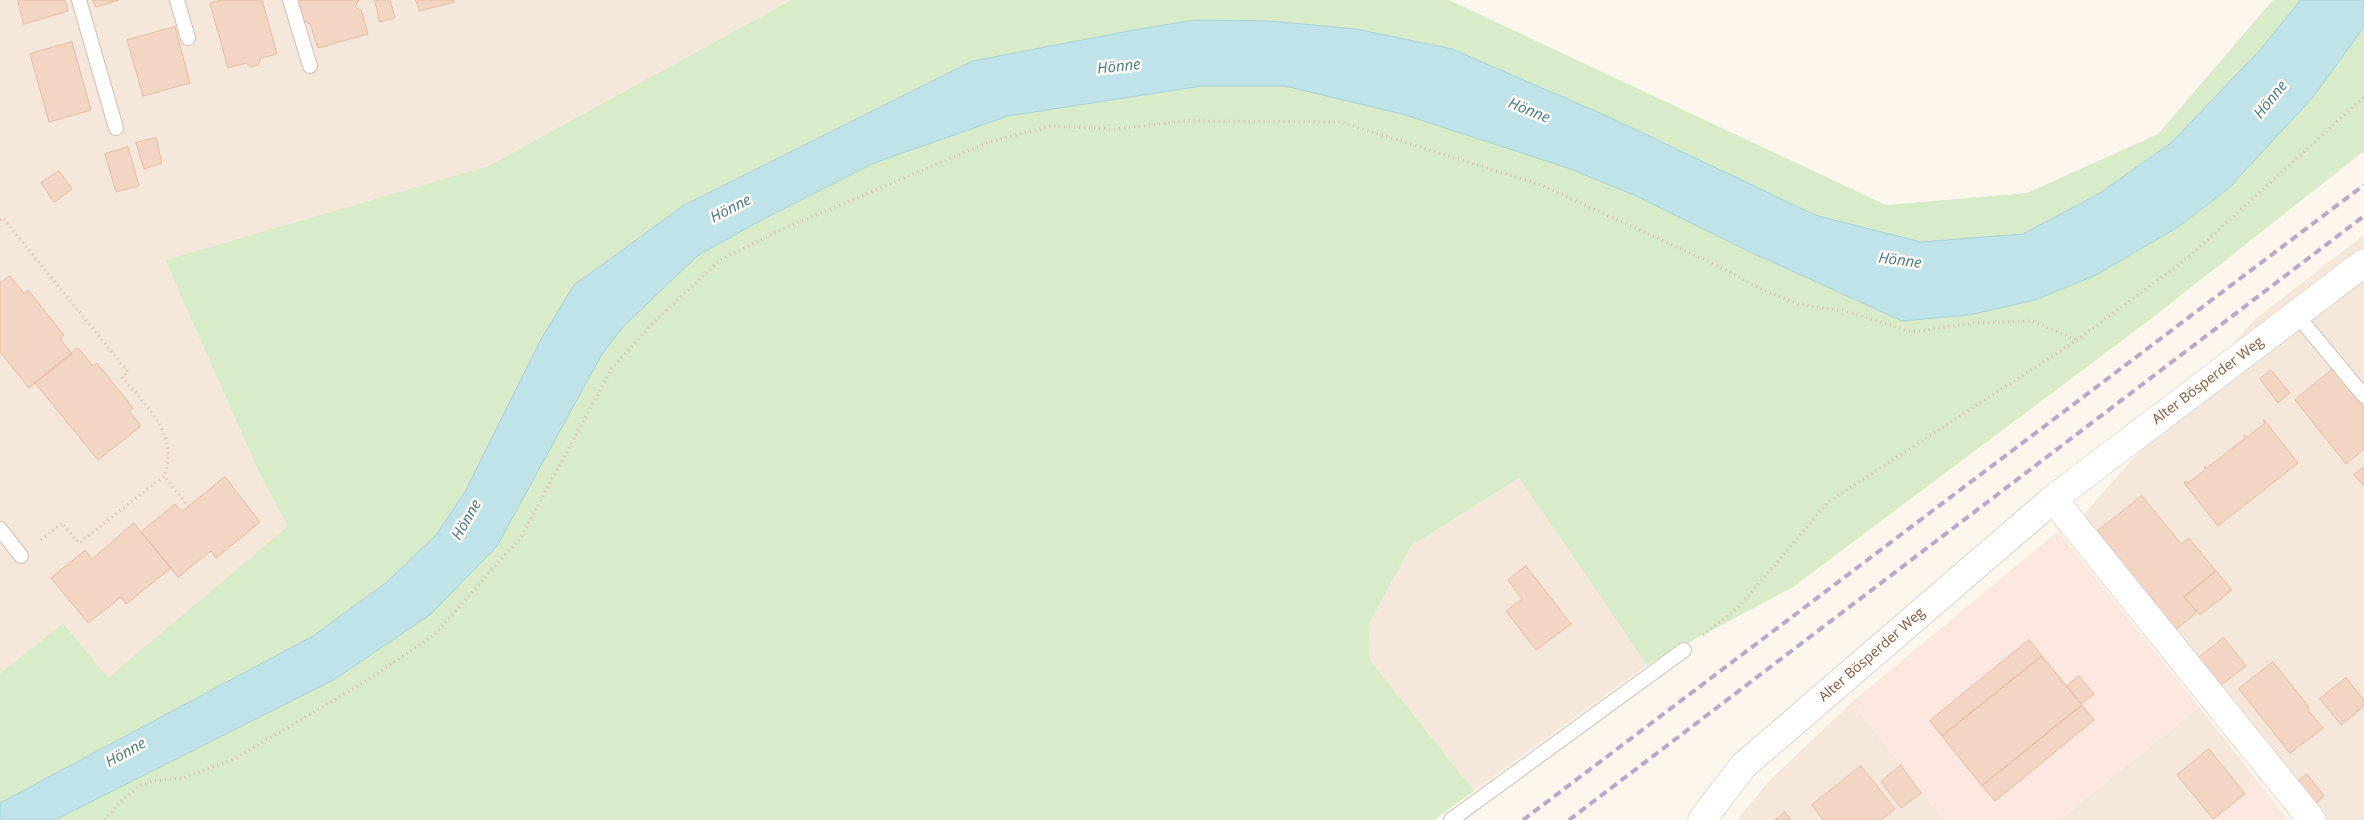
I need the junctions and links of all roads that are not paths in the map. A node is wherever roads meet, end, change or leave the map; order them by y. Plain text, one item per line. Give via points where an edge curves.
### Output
1 (79, 0) edge
2 (177, 0) edge
3 (290, 0) edge
4 (188, 38) dead end
5 (310, 66) dead end
6 (116, 128) dead end
7 (2360, 272) edge
8 (2296, 314) junction
9 (2364, 396) edge
10 (2053, 499) junction
11 (0, 529) edge
12 (21, 556) road end
13 (1684, 650) road end
14 (1451, 820) edge
15 (1702, 820) edge
16 (2312, 820) edge

1 - 6 lane
2 - 4 lane
3 - 5 lane
7 - 8 street, Alter Bösperder Weg
8 - 9 lane
8 - 10 street, Alter Bösperder Weg
10 - 15 street, Alter Bösperder Weg via 1743,766
10 - 16 street
11 - 12 lane
13 - 14 lane

